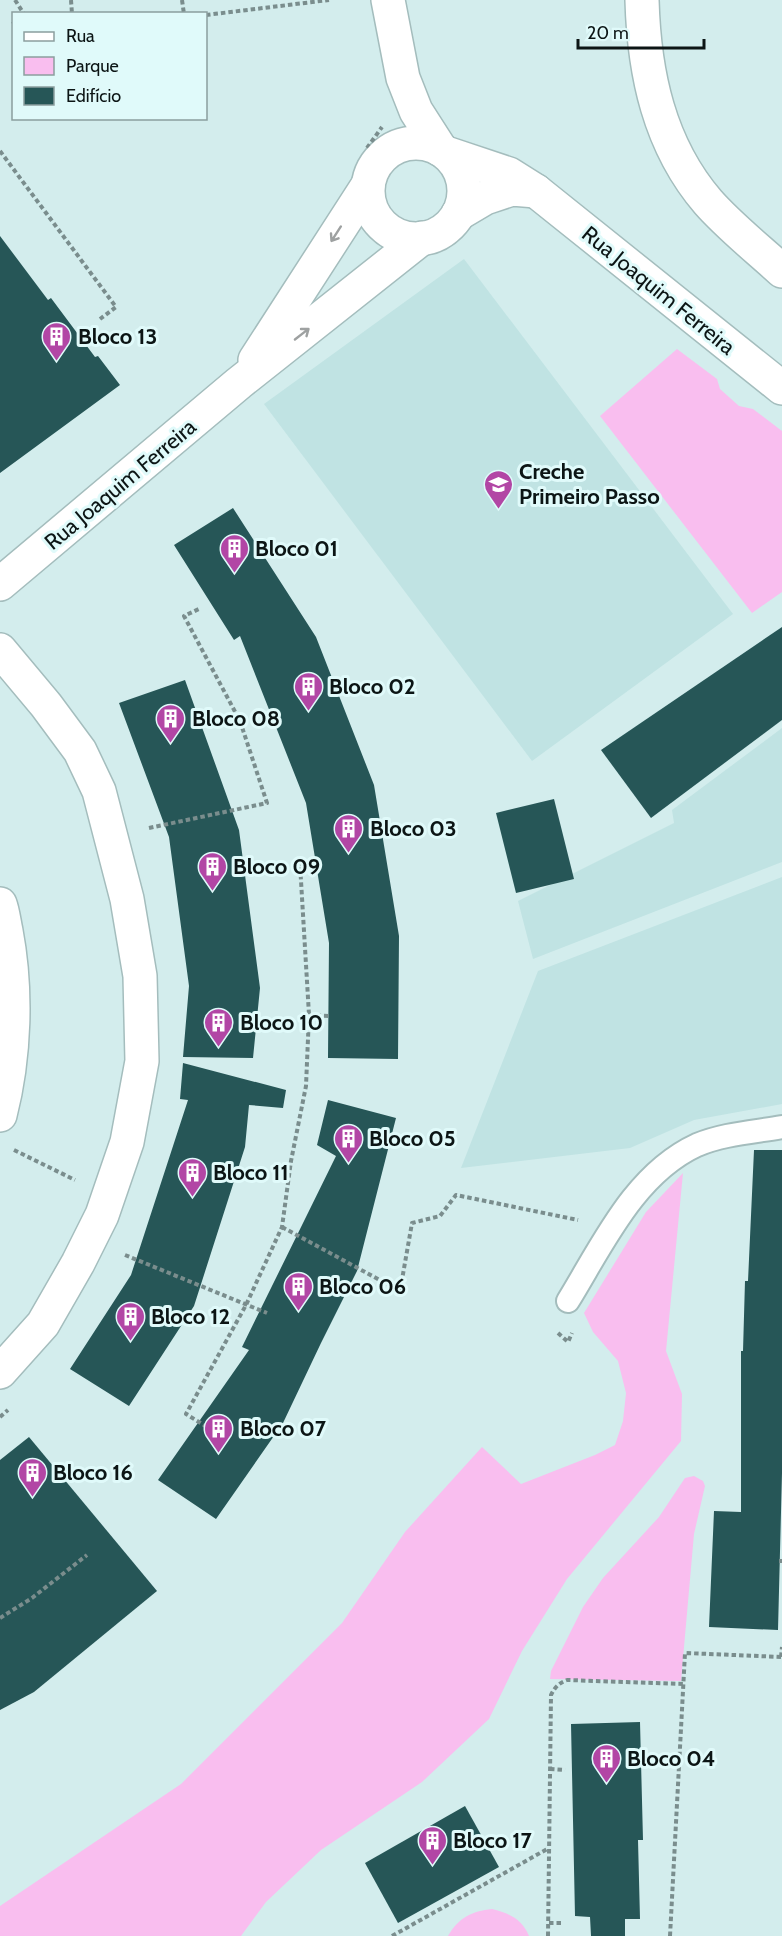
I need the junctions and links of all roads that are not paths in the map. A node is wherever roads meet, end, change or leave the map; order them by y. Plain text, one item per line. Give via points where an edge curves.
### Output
1 (388, 0) edge
2 (642, 0) edge
3 (403, 78) junction
4 (379, 141) junction
5 (444, 152) junction
6 (368, 185) junction
7 (536, 191) junction
8 (458, 214) junction
9 (422, 238) junction
10 (782, 271) edge
11 (240, 383) junction
12 (782, 388) edge
13 (0, 584) edge
14 (0, 650) edge
15 (0, 904) edge
16 (0, 1115) edge
17 (782, 1127) edge
18 (568, 1301) dead end
19 (0, 1372) edge

1 - 3 street, Rua Joaquim Ferreira
2 - 10 street via 650,78 662,128 708,202
3 - 4 street, Rua Joaquim Ferreira via 400,111
3 - 5 street, Rua Joaquim Ferreira via 416,111
4 - 5 street, Rua Joaquim Ferreira via 433,145
4 - 6 street, Rua Joaquim Ferreira
5 - 7 street, Rua Joaquim Ferreira via 509,174
5 - 8 street, Rua Joaquim Ferreira via 463,178 465,193
6 - 9 street via 368,201 384,228 398,236
6 -> 11 street, Rua Joaquim Ferreira
7 - 8 street, Rua Joaquim Ferreira via 512,189 471,204
7 - 12 street, Rua Joaquim Ferreira
8 - 9 street, Rua Joaquim Ferreira via 444,230
11 -> 9 street, Rua Joaquim Ferreira
11 - 13 street, Rua Joaquim Ferreira
14 - 19 street via 80,751 99,791 127,899 140,976 142,1061 127,1142 102,1215 43,1324
15 - 16 street via 12,962 13,1014 6,1092
17 - 18 lane via 698,1145 672,1160 630,1201

